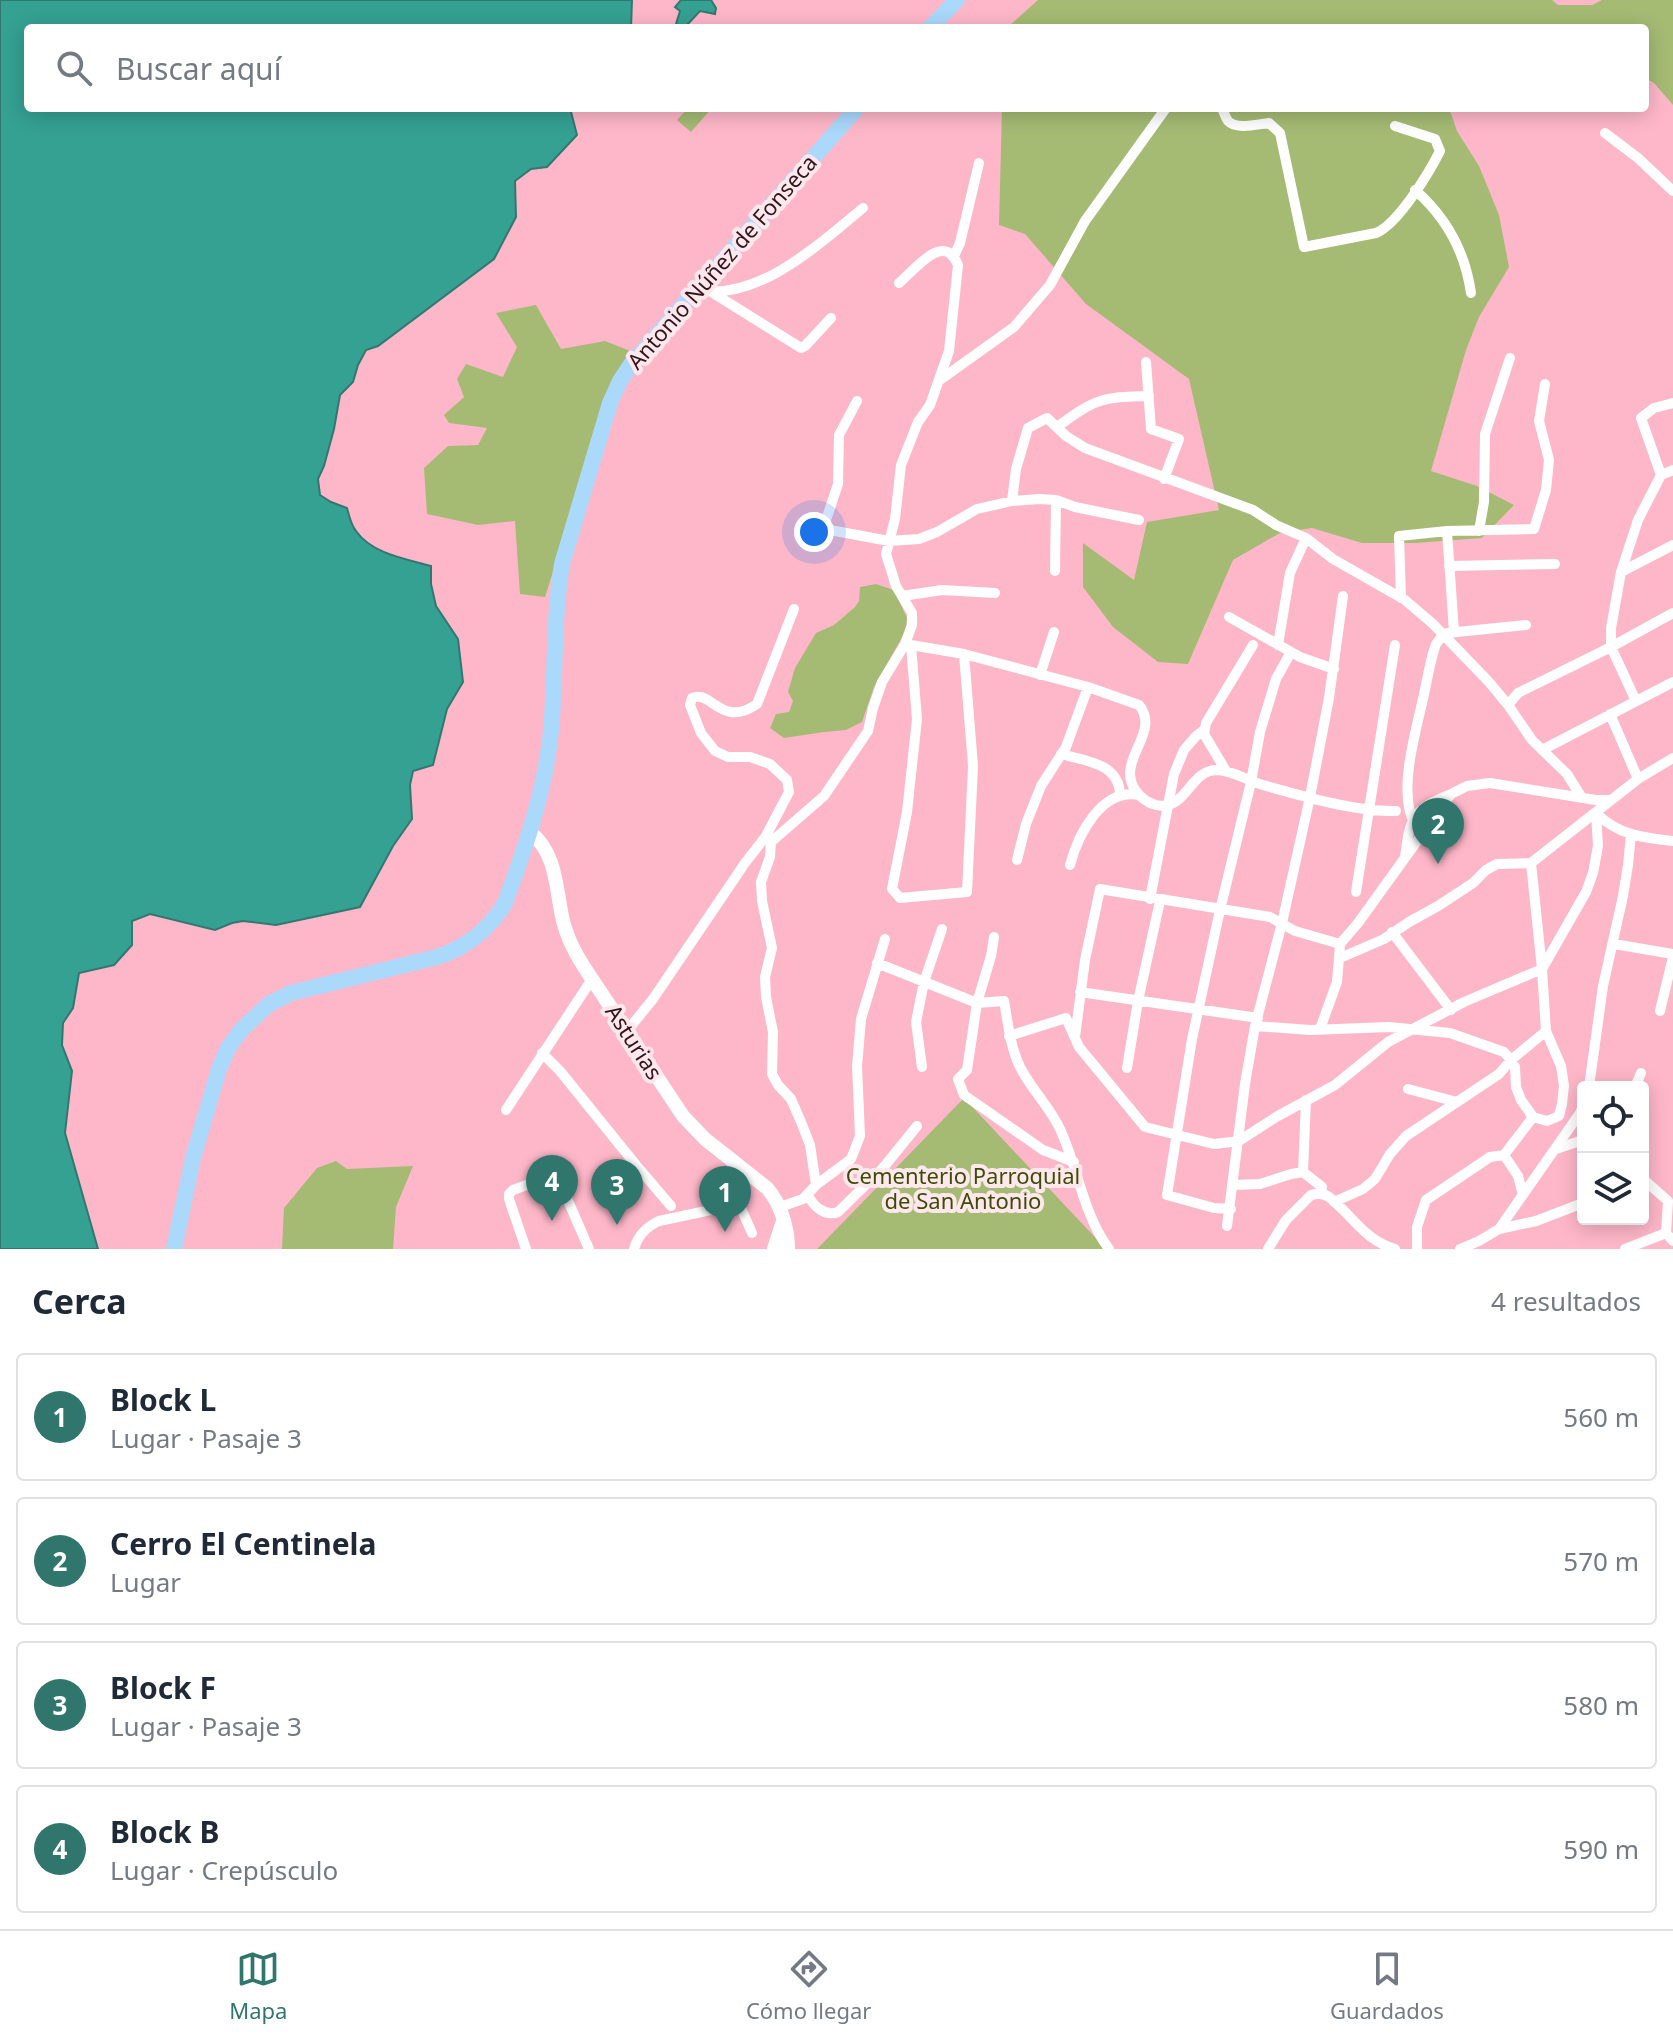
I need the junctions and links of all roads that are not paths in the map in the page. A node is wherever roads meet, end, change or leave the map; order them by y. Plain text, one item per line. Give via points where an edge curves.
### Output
1 (957, 0) edge
2 (934, 24) edge
3 (854, 112) edge
4 (1163, 112) edge
5 (1224, 112) edge
6 (1395, 126) dead end
7 (1605, 133) dead end
8 (979, 163) dead end
9 (1415, 190) junction
10 (1673, 191) edge
11 (863, 208) dead end
12 (954, 256) junction
13 (899, 283) dead end
14 (704, 291) junction
15 (1471, 293) dead end
16 (831, 318) dead end
17 (1510, 358) dead end
18 (1146, 362) dead end
19 (940, 380) junction
20 (1545, 384) dead end
21 (1149, 396) junction
22 (857, 401) dead end
23 (1673, 403) edge
24 (1057, 427) junction
25 (1673, 470) edge
26 (1661, 475) junction
27 (1164, 479) junction
28 (1056, 500) junction
29 (1012, 501) junction
30 (1139, 520) dead end
31 (1447, 531) junction
32 (1479, 531) junction
33 (1306, 538) junction
34 (889, 541) junction
35 (1673, 545) edge
36 (1555, 564) dead end
37 (1449, 566) junction
38 (1055, 571) dead end
39 (1621, 572) junction
40 (995, 593) dead end
41 (902, 596) junction
42 (1343, 596) dead end
43 (1401, 598) junction
44 (794, 609) dead end
45 (1673, 613) edge
46 (1229, 617) dead end
47 (1526, 625) dead end
48 (1054, 632) dead end
49 (1448, 634) junction
50 (908, 644) junction
51 (1253, 645) dead end
52 (1278, 645) junction
53 (1395, 645) dead end
54 (1611, 647) junction
55 (1291, 652) junction
56 (964, 654) junction
57 (1334, 669) junction
58 (1040, 675) junction
59 (1673, 682) edge
60 (1088, 687) junction
61 (1636, 701) junction
62 (1508, 705) junction
63 (1610, 714) junction
64 (1204, 730) junction
65 (1542, 750) junction
66 (1061, 754) junction
67 (1673, 758) edge
68 (1226, 771) junction
69 (1638, 779) junction
70 (1251, 782) junction
71 (1451, 794) junction
72 (1120, 795) junction
73 (1139, 795) junction
74 (1310, 797) junction
75 (1582, 798) junction
76 (1610, 800) junction
77 (1168, 806) junction
78 (1370, 811) junction
79 (1396, 811) dead end
80 (1596, 813) junction
81 (1412, 818) junction
82 (531, 833) junction
83 (1631, 834) junction
84 (768, 839) junction
85 (1673, 841) edge
86 (1405, 857) junction
87 (1017, 860) dead end
88 (1531, 863) junction
89 (1070, 865) dead end
90 (1356, 892) dead end
91 (1155, 900) junction
92 (1220, 910) junction
93 (1282, 923) junction
94 (942, 929) dead end
95 (1392, 932) junction
96 (994, 937) dead end
97 (885, 939) dead end
98 (1340, 944) junction
99 (1614, 944) junction
100 (1673, 956) edge
101 (1340, 958) junction
102 (877, 963) junction
103 (1542, 969) junction
104 (592, 979) junction
105 (924, 982) junction
106 (1080, 992) junction
107 (1138, 1001) junction
108 (977, 1003) junction
109 (1197, 1009) junction
110 (1451, 1010) junction
111 (1660, 1011) dead end
112 (1257, 1022) junction
113 (1320, 1029) junction
114 (1414, 1029) junction
115 (627, 1031) junction
116 (1546, 1031) junction
117 (1009, 1036) junction
118 (1075, 1039) junction
119 (542, 1053) junction
120 (1511, 1060) junction
121 (922, 1067) dead end
122 (1127, 1068) dead end
123 (1641, 1073) dead end
124 (1590, 1081) edge
125 (1638, 1081) edge
126 (1408, 1089) dead end
127 (1306, 1100) junction
128 (1457, 1102) junction
129 (506, 1110) dead end
130 (1533, 1117) junction
131 (1577, 1117) edge
132 (917, 1126) dead end
133 (1177, 1135) junction
134 (1239, 1141) junction
135 (1577, 1142) edge
136 (1554, 1150) junction
137 (1504, 1155) junction
138 (1074, 1162) junction
139 (1303, 1172) junction
140 (1649, 1184) edge
141 (816, 1185) junction
142 (1232, 1185) junction
143 (1321, 1193) junction
144 (808, 1195) junction
145 (1523, 1195) junction
146 (1334, 1202) junction
147 (1577, 1205) edge
148 (671, 1206) dead end
149 (1231, 1209) junction
150 (781, 1214) junction
151 (1227, 1226) dead end
152 (1499, 1229) junction
153 (752, 1233) dead end
154 (1670, 1237) edge
155 (177, 1249) edge
156 (526, 1249) edge
157 (589, 1249) edge
158 (634, 1249) edge
159 (774, 1249) edge
160 (788, 1249) edge
161 (1109, 1249) edge
162 (1268, 1249) edge
163 (1395, 1249) edge
164 (1417, 1249) edge
165 (1460, 1249) edge
166 (1625, 1249) edge

1 - 2 main road
3 - 14 main road, Antonio Núñez de Fonseca
4 - 19 street via 1085,221 1050,285 1014,327
5 - 9 street via 1234,125 1269,123 1280,133 1304,247 1382,231
6 - 9 street via 1435,139 1440,151
7 - 10 street
8 - 12 street
9 - 15 street via 1452,233
11 - 14 street via 775,274 739,288
12 - 13 street via 941,250 932,253
12 - 19 street via 958,265 953,319
14 - 16 street via 801,348
14 - 82 main road, Antonio Núñez de Fonseca via 632,363 605,415 562,564 551,731
17 - 32 street via 1485,434
18 - 21 street
19 - 34 street via 901,465
20 - 32 street via 1539,421 1549,460 1534,529
21 - 24 street via 1096,401
21 - 27 street via 1151,429 1179,439
22 - 34 street via 839,435 838,484 825,523 830,530
23 - 26 street via 1641,418
24 - 27 street via 1085,448
24 - 29 street via 1047,418 1028,428
25 - 26 street
26 - 39 street via 1638,520
27 - 33 street via 1253,510
28 - 29 street
28 - 30 street
28 - 38 street
29 - 34 street via 977,509 919,539
31 - 32 street
31 - 37 street
31 - 43 street via 1399,536
33 - 43 street
33 - 52 street via 1290,573
34 - 41 street via 886,554
35 - 39 street
36 - 37 street
37 - 49 street
39 - 54 street
40 - 41 street via 942,590
41 - 50 street via 912,613
42 - 57 street
43 - 49 street
44 - 84 street via 757,704 731,712 701,696 690,703 696,725 715,751 764,761 787,780 788,796
45 - 54 street
46 - 52 street
47 - 49 street
48 - 58 street
49 - 62 street
49 - 81 street via 1434,649 1416,730 1407,788
50 - 56 street
50 - 56 street via 917,719 892,889 900,898 967,892 973,766
50 - 84 street via 882,682 868,731 838,779 816,804
51 - 64 street
52 - 55 street
53 - 78 street
54 - 61 street
54 - 62 street via 1518,693
55 - 57 street
55 - 70 street via 1276,679
56 - 58 street
57 - 74 street
58 - 60 street
59 - 61 street
60 - 66 street
60 - 73 street via 1139,705 1145,713 1146,727 1129,776
61 - 63 street
62 - 65 street
63 - 65 street
63 - 69 street
64 - 68 street
64 - 77 street via 1180,758
65 - 75 street
66 - 72 street via 1106,767 1116,778
66 - 87 street via 1041,786
67 - 69 street
68 - 70 street
68 - 77 street via 1201,775
69 - 76 street
70 - 74 street
70 - 92 street
71 - 75 street via 1490,783
71 - 81 street
71 - 86 street
72 - 73 street
72 - 89 street via 1089,823
73 - 77 street
74 - 78 street
74 - 93 street
75 - 76 street
76 - 80 street
77 - 91 street
78 - 79 street
78 - 90 street
80 - 83 street
80 - 88 street
80 - 103 street via 1593,873
81 - 86 street
82 - 104 street, Asturias via 550,858 567,933
82 - 155 main road, Antonio Núñez de Fonseca via 505,903 489,926 465,945 437,957 291,993 250,1020 223,1058 193,1158
83 - 85 street
83 - 99 street
84 - 115 street via 745,863
84 - 141 street via 770,857 761,882 772,948 765,977 773,1032 772,1074 801,1122
86 - 98 street
88 - 95 street via 1497,864
88 - 103 street
91 - 92 street
91 - 106 street via 1100,889
91 - 107 street
92 - 93 street
92 - 109 street
93 - 98 street
93 - 112 street
94 - 105 street
95 - 101 street
95 - 110 street
96 - 108 street
97 - 102 street
98 - 101 street
99 - 100 street
99 - 124 street
100 - 111 street
101 - 113 street
102 - 105 street
102 - 141 street via 857,1050 860,1136 851,1159
103 - 110 street
103 - 116 street
104 - 115 street, Asturias
104 - 119 street
105 - 108 street
105 - 121 street via 916,1022
106 - 107 street
106 - 118 street
107 - 109 street
107 - 122 street
108 - 117 street via 1004,1001
108 - 138 street via 967,1070 958,1079 964,1095 1043,1150
109 - 112 street
109 - 133 street
110 - 114 street
112 - 113 street
112 - 134 street
113 - 114 street
114 - 120 street via 1450,1033 1504,1052
114 - 127 street
115 - 150 street, Asturias via 690,1124 767,1188
116 - 120 street
116 - 130 street via 1561,1066 1562,1104 1559,1116 1547,1121
117 - 118 street via 1066,1018
117 - 138 street via 1020,1067 1059,1126
118 - 133 street via 1145,1127
119 - 129 street
119 - 148 street
120 - 128 street
120 - 130 street via 1521,1100
123 - 125 street
126 - 128 street
127 - 134 street
127 - 139 street
128 - 146 street via 1406,1136 1363,1189
130 - 137 street
131 - 136 street
132 - 144 street via 836,1214 819,1210
133 - 134 street via 1214,1144
133 - 149 street via 1167,1195
134 - 142 street
135 - 136 street
136 - 145 street
137 - 145 street
137 - 164 street via 1490,1157 1426,1200
138 - 161 street via 1091,1218
139 - 142 street via 1260,1184
139 - 143 street via 1322,1187
140 - 154 street via 1668,1201
141 - 144 street
142 - 149 street
143 - 146 street
143 - 162 street via 1311,1195 1286,1220
144 - 150 street
145 - 152 street
146 - 163 street via 1373,1239
147 - 152 street
149 - 151 street
150 - 159 street
150 - 160 street
152 - 165 street
153 - 158 street via 739,1204 659,1221 645,1230
154 - 166 street
156 - 157 street via 509,1194 554,1175

